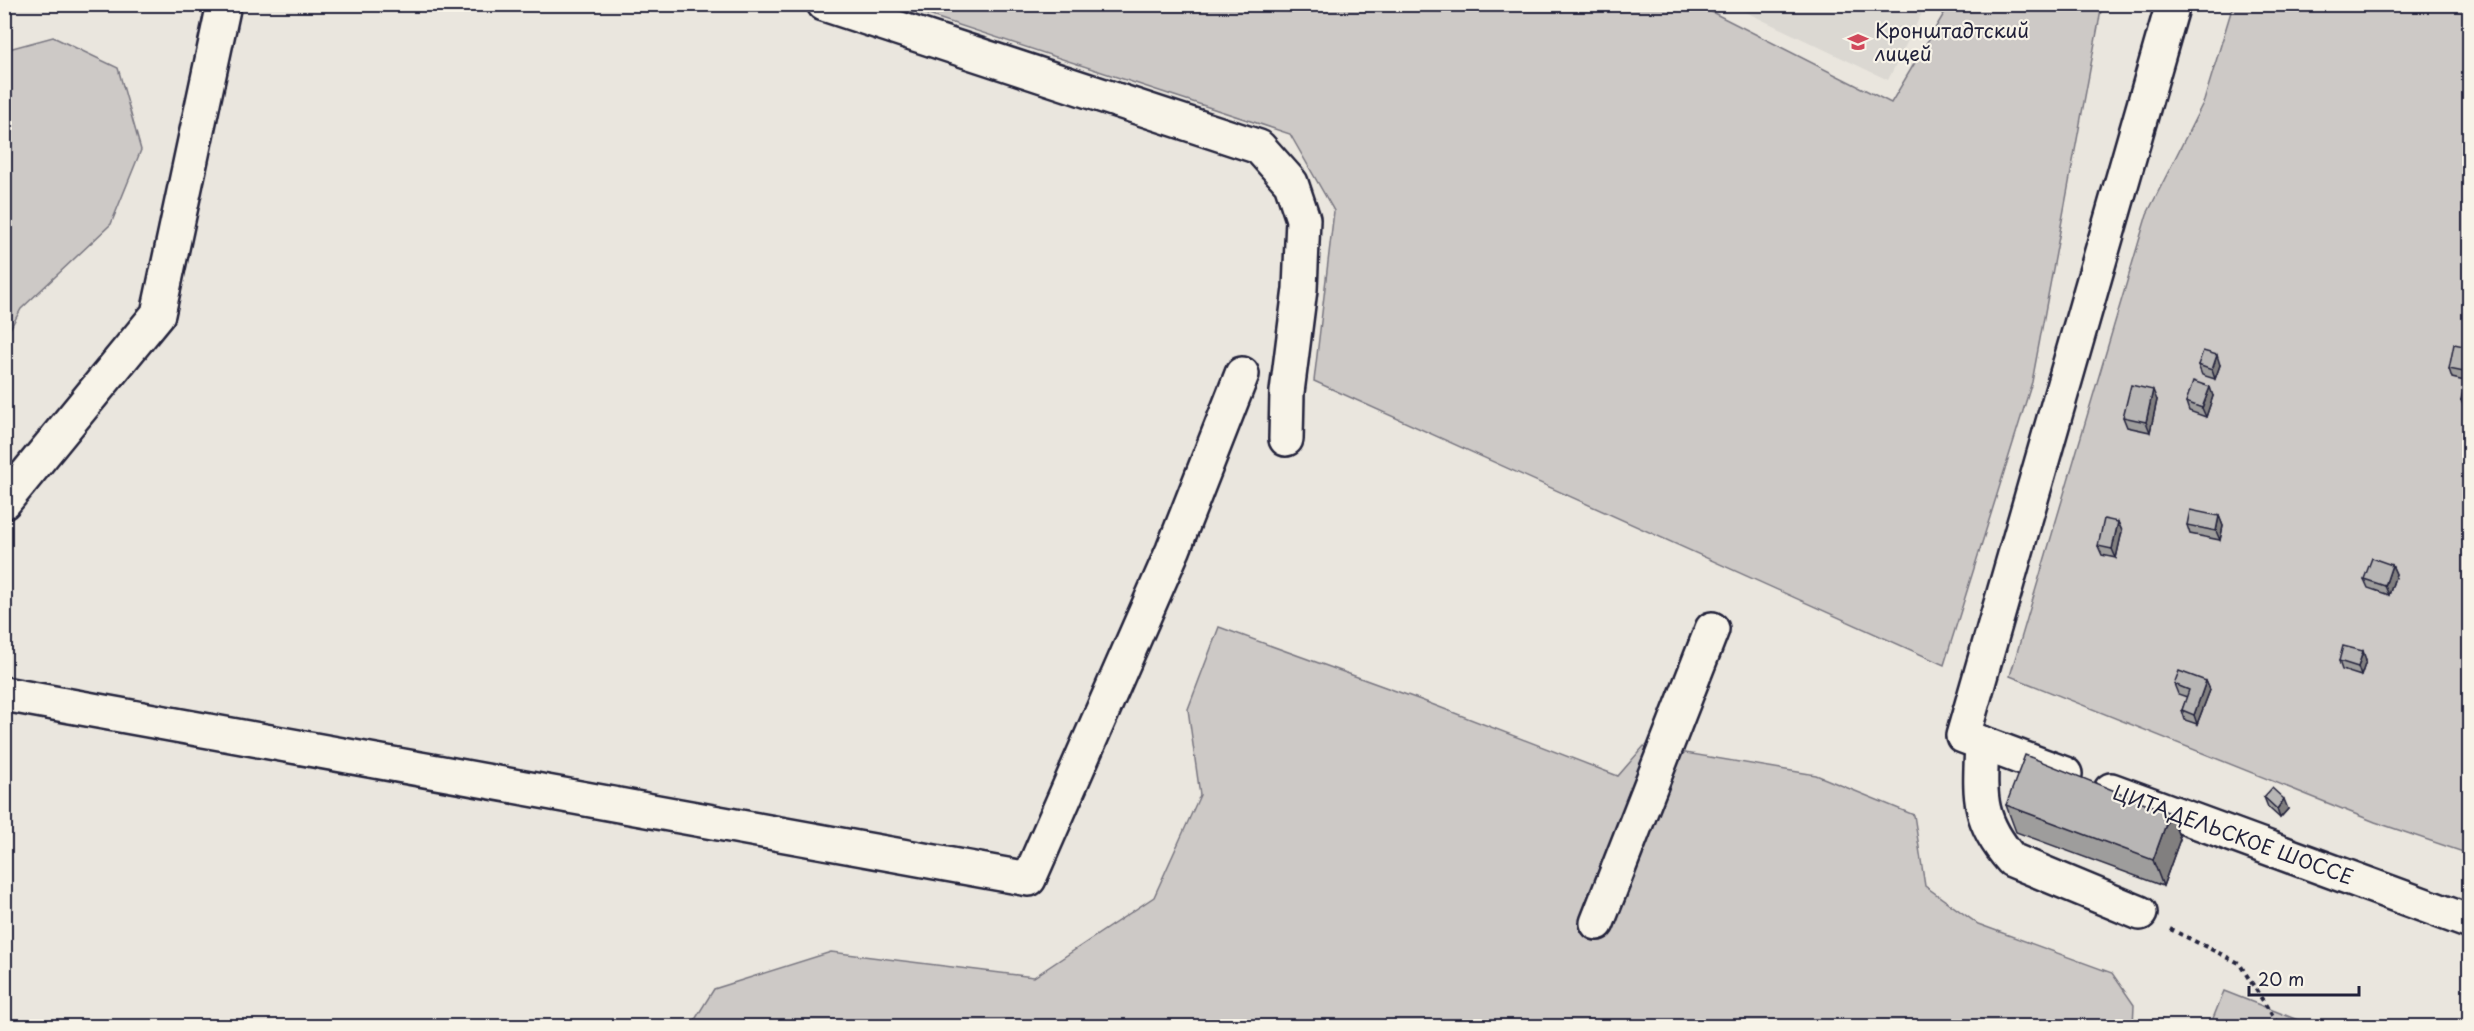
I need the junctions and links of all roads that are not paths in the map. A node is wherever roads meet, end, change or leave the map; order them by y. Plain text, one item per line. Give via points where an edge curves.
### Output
1 (224, 4) edge
2 (824, 4) edge
3 (2173, 4) edge
4 (1242, 374) dead end
5 (1286, 439) dead end
6 (4, 502) edge
7 (1712, 629) dead end
8 (4, 693) edge
9 (1972, 740) junction
10 (2140, 914) road end
11 (2469, 922) edge
12 (1597, 923) dead end

1 - 6 street via 158,314
2 - 5 street via 1259,147 1291,183 1303,219
3 - 9 street
4 - 8 street via 1173,550 1029,879
7 - 12 street
9 - 10 street via 1980,802 1998,844 2012,860
9 - 11 street, ЦИТАДЕЛЬСКОЕ ШОССЕ

